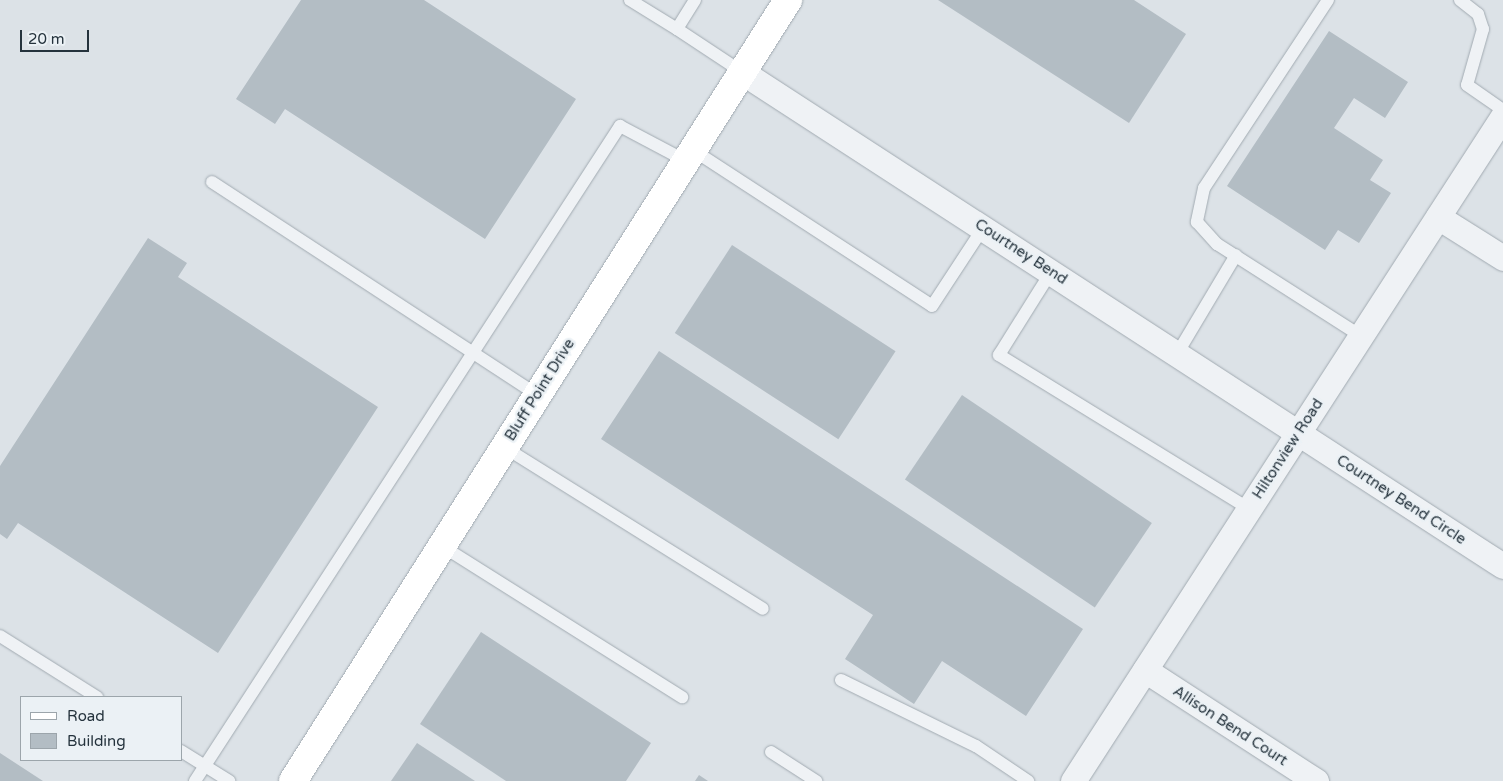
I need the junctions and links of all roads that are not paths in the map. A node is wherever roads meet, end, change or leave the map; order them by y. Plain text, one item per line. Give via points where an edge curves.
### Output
1 (630, 0) edge
2 (695, 0) edge
3 (788, 0) edge
4 (1328, 0) edge
5 (1460, 0) edge
6 (677, 29) junction
7 (742, 72) junction
8 (1503, 110) edge
9 (1503, 116) edge
10 (689, 156) junction
11 (212, 182) dead end
12 (1438, 217) junction
13 (983, 228) junction
14 (1236, 255) junction
15 (1503, 258) edge
16 (1051, 272) junction
17 (1361, 336) junction
18 (473, 353) junction
19 (1177, 354) junction
20 (538, 395) junction
21 (1298, 434) junction
22 (504, 448) junction
23 (1249, 509) junction
24 (442, 546) junction
25 (1503, 566) edge
26 (763, 609) dead end
27 (0, 636) edge
28 (1145, 670) junction
29 (841, 680) dead end
30 (95, 696) edge
31 (682, 697) dead end
32 (182, 752) edge
33 (771, 752) dead end
34 (205, 766) junction
35 (195, 781) edge
36 (229, 781) edge
37 (293, 781) edge
38 (816, 781) edge
39 (1028, 781) edge
40 (1074, 781) edge
41 (1316, 781) edge

1 - 6 lane
2 - 6 lane
3 - 7 street, Bluff Point Drive
4 - 14 lane via 1204,188 1198,222
5 - 8 lane via 1478,14 1483,29 1467,84
6 - 7 lane
7 - 10 street, Bluff Point Drive
7 - 13 street, Courtney Bend
9 - 12 street, Hiltonview Road
10 - 13 lane via 932,306
10 - 18 lane via 620,126
10 - 20 street, Bluff Point Drive
11 - 18 lane
12 - 15 street
12 - 17 street, Hiltonview Road
13 - 16 street, Courtney Bend
14 - 17 lane
14 - 19 lane
16 - 19 street, Courtney Bend
16 - 23 lane via 999,355
17 - 21 street, Hiltonview Road
18 - 20 lane
18 - 34 lane
19 - 21 street, Courtney Bend
20 - 22 street, Bluff Point Drive
21 - 23 street, Hiltonview Road
21 - 25 street, Courtney Bend Circle
22 - 24 street, Bluff Point Drive
22 - 26 lane
23 - 28 street, Hiltonview Road
24 - 31 lane
24 - 37 street, Bluff Point Drive
27 - 30 lane
28 - 40 street, Hiltonview Road
28 - 41 street, Allison Bend Court
29 - 39 lane via 976,746
32 - 34 lane
33 - 38 lane
34 - 35 lane
34 - 36 lane

